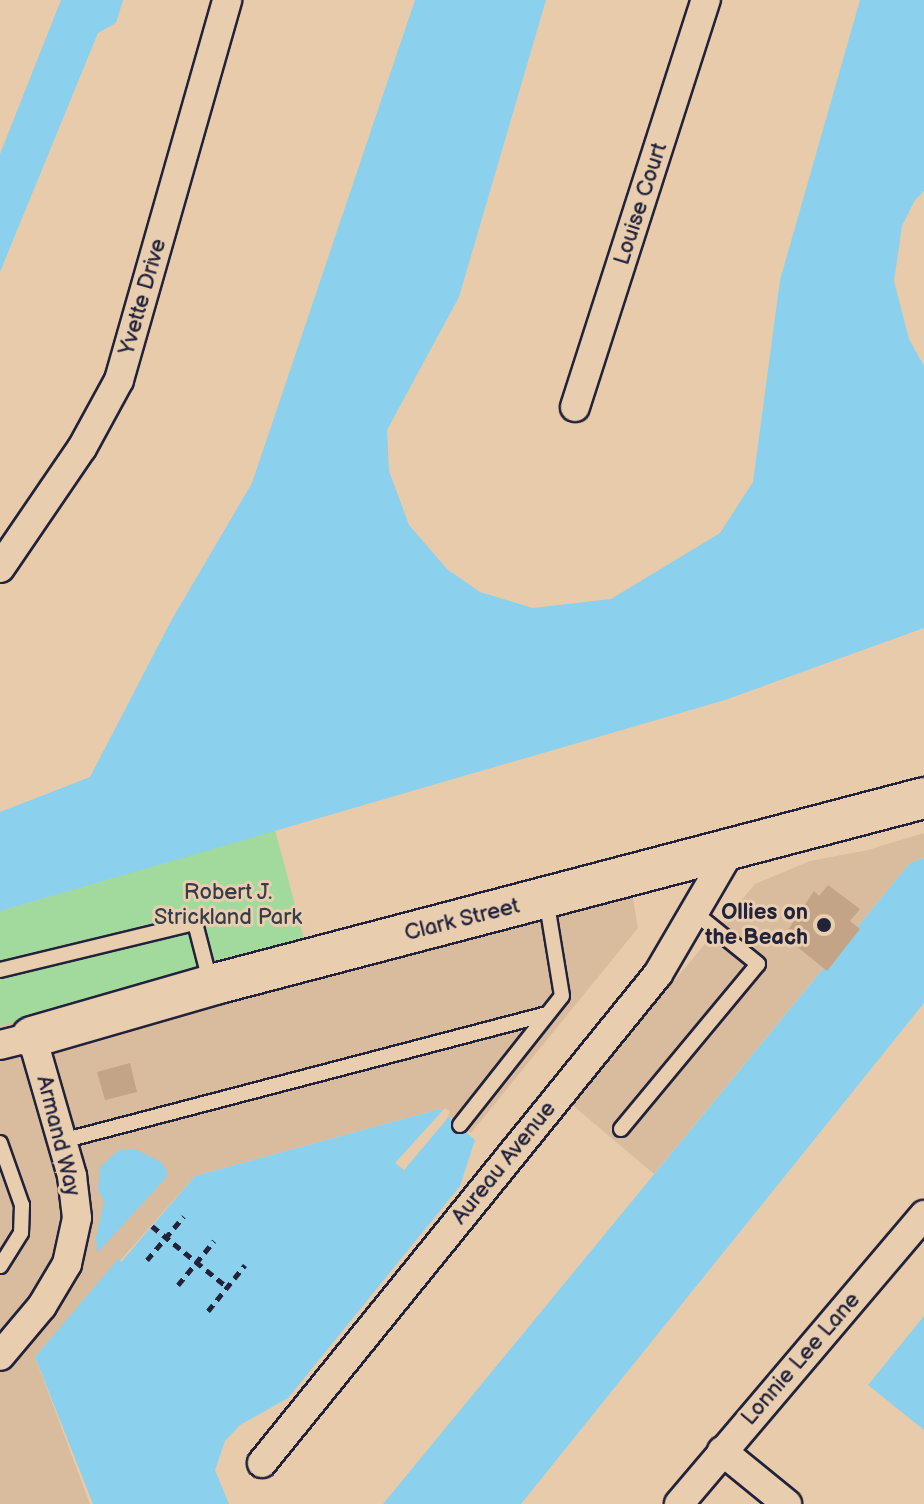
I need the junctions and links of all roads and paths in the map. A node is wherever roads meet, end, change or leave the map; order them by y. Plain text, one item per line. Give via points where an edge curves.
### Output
1 (227, 0) edge
2 (706, 0) edge
3 (575, 407) dead end
4 (0, 568) edge
5 (924, 798) edge
6 (730, 851) junction
7 (546, 898) junction
8 (695, 913) junction
9 (0, 970) edge
10 (211, 985) junction
11 (547, 1014) junction
12 (16, 1041) edge
13 (460, 1125) dead end
14 (621, 1129) dead end
15 (62, 1141) junction
16 (0, 1143) edge
17 (6, 1187) edge
18 (924, 1215) edge
19 (184, 1216) dead end
20 (152, 1226) dead end
21 (166, 1238) junction
22 (214, 1241) dead end
23 (147, 1260) dead end
24 (196, 1262) junction
25 (245, 1265) dead end
26 (0, 1266) edge
27 (178, 1285) dead end
28 (227, 1287) junction
29 (208, 1311) dead end
30 (0, 1356) edge
31 (722, 1451) junction
32 (262, 1463) dead end
33 (679, 1504) edge
34 (787, 1504) edge

1 - 4 street, Yvette Drive via 119,380 82,448
2 - 3 street, Louise Court
5 - 6 street, Clark Street
6 - 7 street, Clark Street
6 - 8 street, Aureau Avenue
7 - 10 street, Clark Street
7 - 11 lane via 562,996
8 - 14 lane via 758,964
8 - 32 street, Aureau Avenue via 658,974
9 - 10 lane via 195,923
10 - 12 street, Clark Street
11 - 13 lane
11 - 15 lane
12 - 15 street, Armand Way
15 - 30 street, Armand Way via 77,1218 67,1264 42,1306
16 - 17 lane
17 - 26 lane via 22,1205 21,1233
18 - 31 street, Lonnie Lee Lane
19 - 21 path
20 - 21 path
21 - 23 path
21 - 24 path
22 - 24 path
24 - 27 path
24 - 28 path
25 - 28 path
28 - 29 path
31 - 33 street, Lonnie Lee Lane
31 - 34 street

